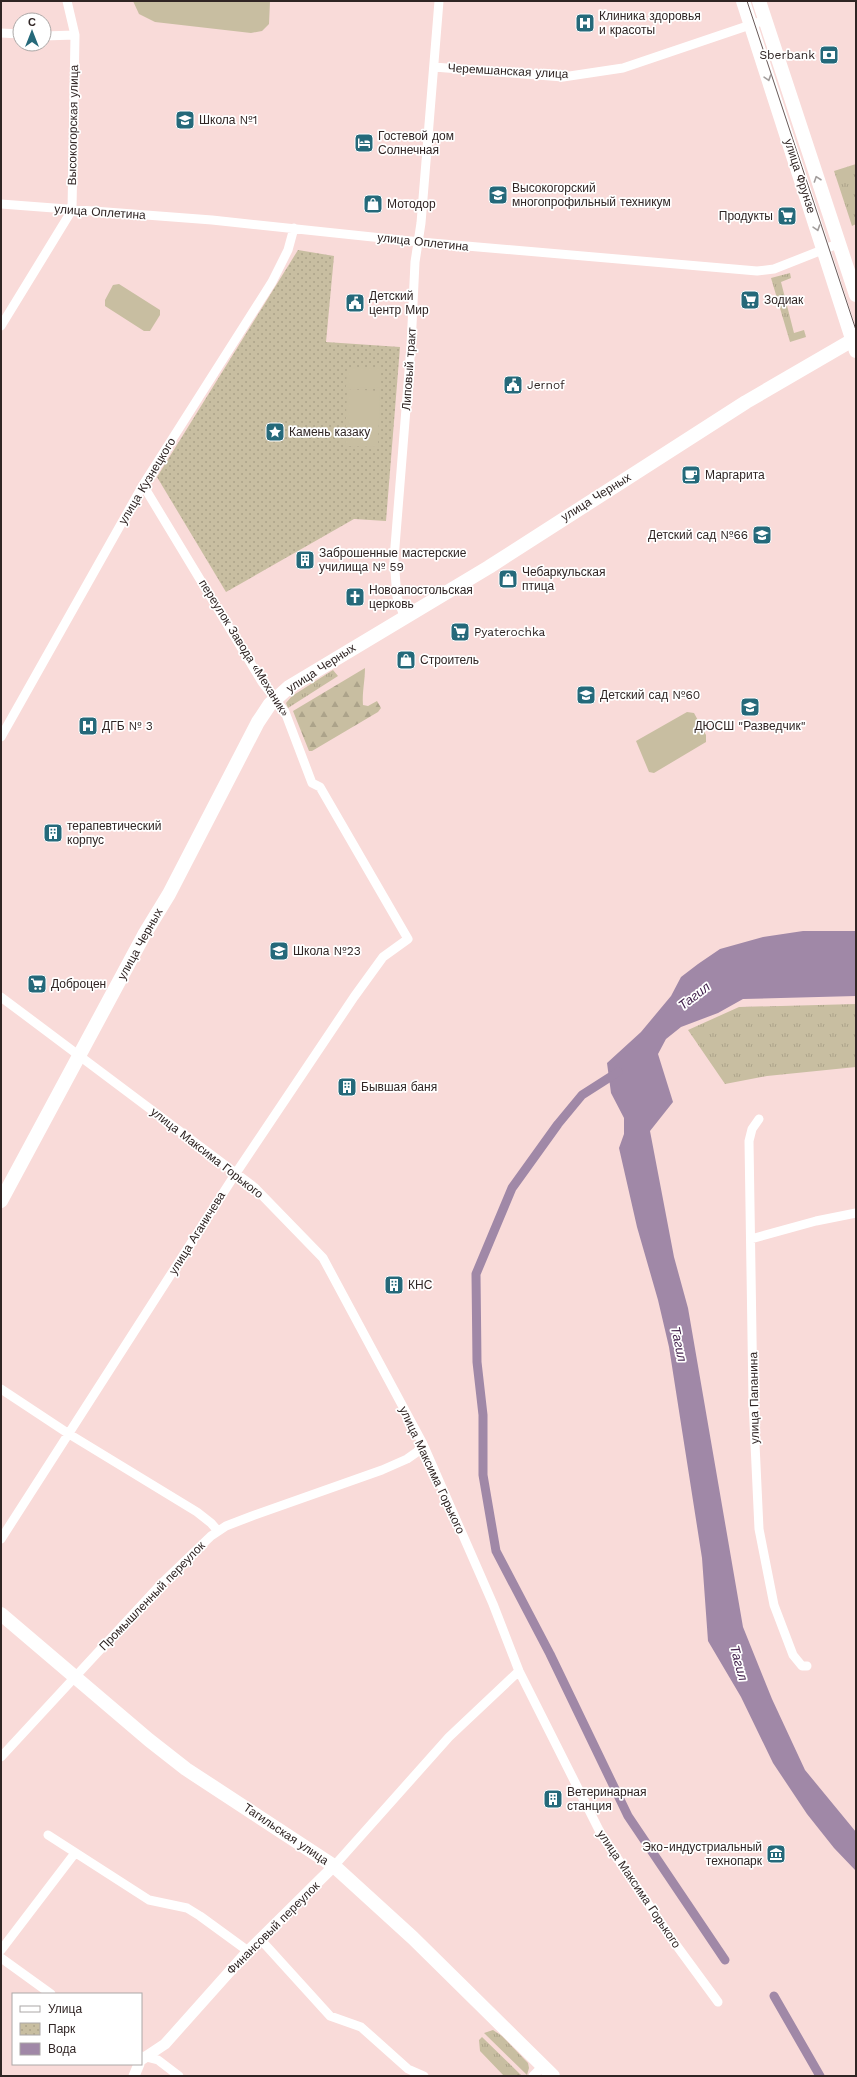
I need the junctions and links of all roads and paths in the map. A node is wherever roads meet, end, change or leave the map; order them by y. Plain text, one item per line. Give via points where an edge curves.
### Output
1 (67, 1) edge
2 (439, 1) edge
3 (743, 1) edge
4 (759, 1) edge
5 (765, 20) junction
6 (751, 25) junction
7 (1, 33) edge
8 (12, 34) edge
9 (74, 35) junction
10 (52, 36) edge
11 (434, 67) junction
12 (1, 204) edge
13 (72, 210) junction
14 (294, 228) junction
15 (420, 242) junction
16 (840, 243) junction
17 (824, 250) junction
18 (856, 295) edge
19 (1, 326) edge
20 (854, 343) edge
21 (143, 485) junction
22 (404, 616) junction
23 (276, 699) junction
24 (1, 737) edge
25 (408, 938) joint
26 (1, 997) edge
27 (79, 1057) junction
28 (759, 1119) dead end
29 (236, 1173) junction
30 (1, 1201) edge
31 (856, 1213) edge
32 (751, 1239) junction
33 (1, 1389) edge
34 (69, 1434) junction
35 (423, 1444) junction
36 (218, 1531) junction
37 (1, 1539) edge
38 (1, 1614) edge
39 (807, 1666) dead end
40 (519, 1671) junction
41 (74, 1676) junction
42 (1, 1757) edge
43 (48, 1835) dead end
44 (75, 1853) junction
45 (334, 1866) junction
46 (262, 1940) junction
47 (1, 1950) edge
48 (248, 1951) junction
49 (1, 1958) edge
50 (50, 1993) edge
51 (718, 2002) dead end
52 (143, 2058) edge
53 (139, 2065) edge
54 (538, 2071) edge
55 (134, 2076) edge
56 (179, 2076) edge
57 (424, 2076) edge
58 (553, 2076) edge

1 - 9 street, Высокогорская улица
2 - 11 street, Липовый тракт
3 - 6 main road, улица Фрунзе
4 - 5 main road, улица Фрунзе
5 - 6 street, Черемшанская улица
16 -> 5 main road, улица Фрунзе
6 - 11 street, Черемшанская улица via 622,68 563,77
6 -> 17 main road, улица Фрунзе
7 - 8 street
9 - 10 street
9 - 13 street, Высокогорская улица
11 - 15 street, Липовый тракт
12 - 13 street, улица Оплетина
13 - 14 street, улица Оплетина
13 - 19 street
14 - 15 street, улица Оплетина
14 - 21 street, улица Кузнецкого via 288,250 272,282
15 - 17 street, улица Оплетина via 757,271 774,269
15 - 22 street, Липовый тракт via 415,262 394,559 397,598
16 - 17 street, улица Оплетина
16 - 18 main road, улица Фрунзе
17 - 20 main road, улица Фрунзе
20 - 22 main road, улица Черных via 746,402 489,567
21 - 23 street, переулок Завода «Механик» via 262,682
21 - 24 street, улица Кузнецкого
22 - 23 main road, улица Черных via 289,687
23 - 25 street, переулок Завода «Механик» via 285,712 312,783 320,787
23 - 27 main road, улица Черных via 258,722 169,894 144,935
25 - 29 street, улица Аганичева via 383,957 374,969
26 - 27 street, улица Максима Горького
27 - 29 street, улица Максима Горького
27 - 30 main road, улица Черных
28 - 32 street, улица Папанина via 752,1129 749,1141
29 - 34 street, улица Аганичева
29 - 35 street, улица Максима Горького via 254,1187 323,1258
31 - 32 street
32 - 39 street, улица Папанина via 753,1416 760,1529 774,1606 793,1655 802,1666
33 - 34 street
34 - 36 street via 197,1512
34 - 37 street, улица Аганичева
35 - 36 street, Промышленный переулок via 407,1459 382,1470 260,1513
35 - 40 street, улица Максима Горького via 493,1604
36 - 41 street, Промышленный переулок via 166,1578
38 - 41 main road, Тагильская улица
40 - 45 street, Финансовый переулок via 449,1736
40 - 51 street, улица Максима Горького via 601,1834
41 - 42 street, Промышленный переулок
41 - 45 main road, Тагильская улица via 186,1769
43 - 44 street
44 - 47 street
44 - 48 street via 149,1900 187,1908
45 - 46 street, Финансовый переулок
45 - 54 main road, Тагильская улица via 413,1938
46 - 48 street, Финансовый переулок
46 - 57 street via 330,2016 361,2027 408,2069
48 - 52 street, Финансовый переулок via 165,2044
49 - 50 street
52 - 56 street via 158,2060
53 - 55 street
54 - 58 main road, Тагильская улица

